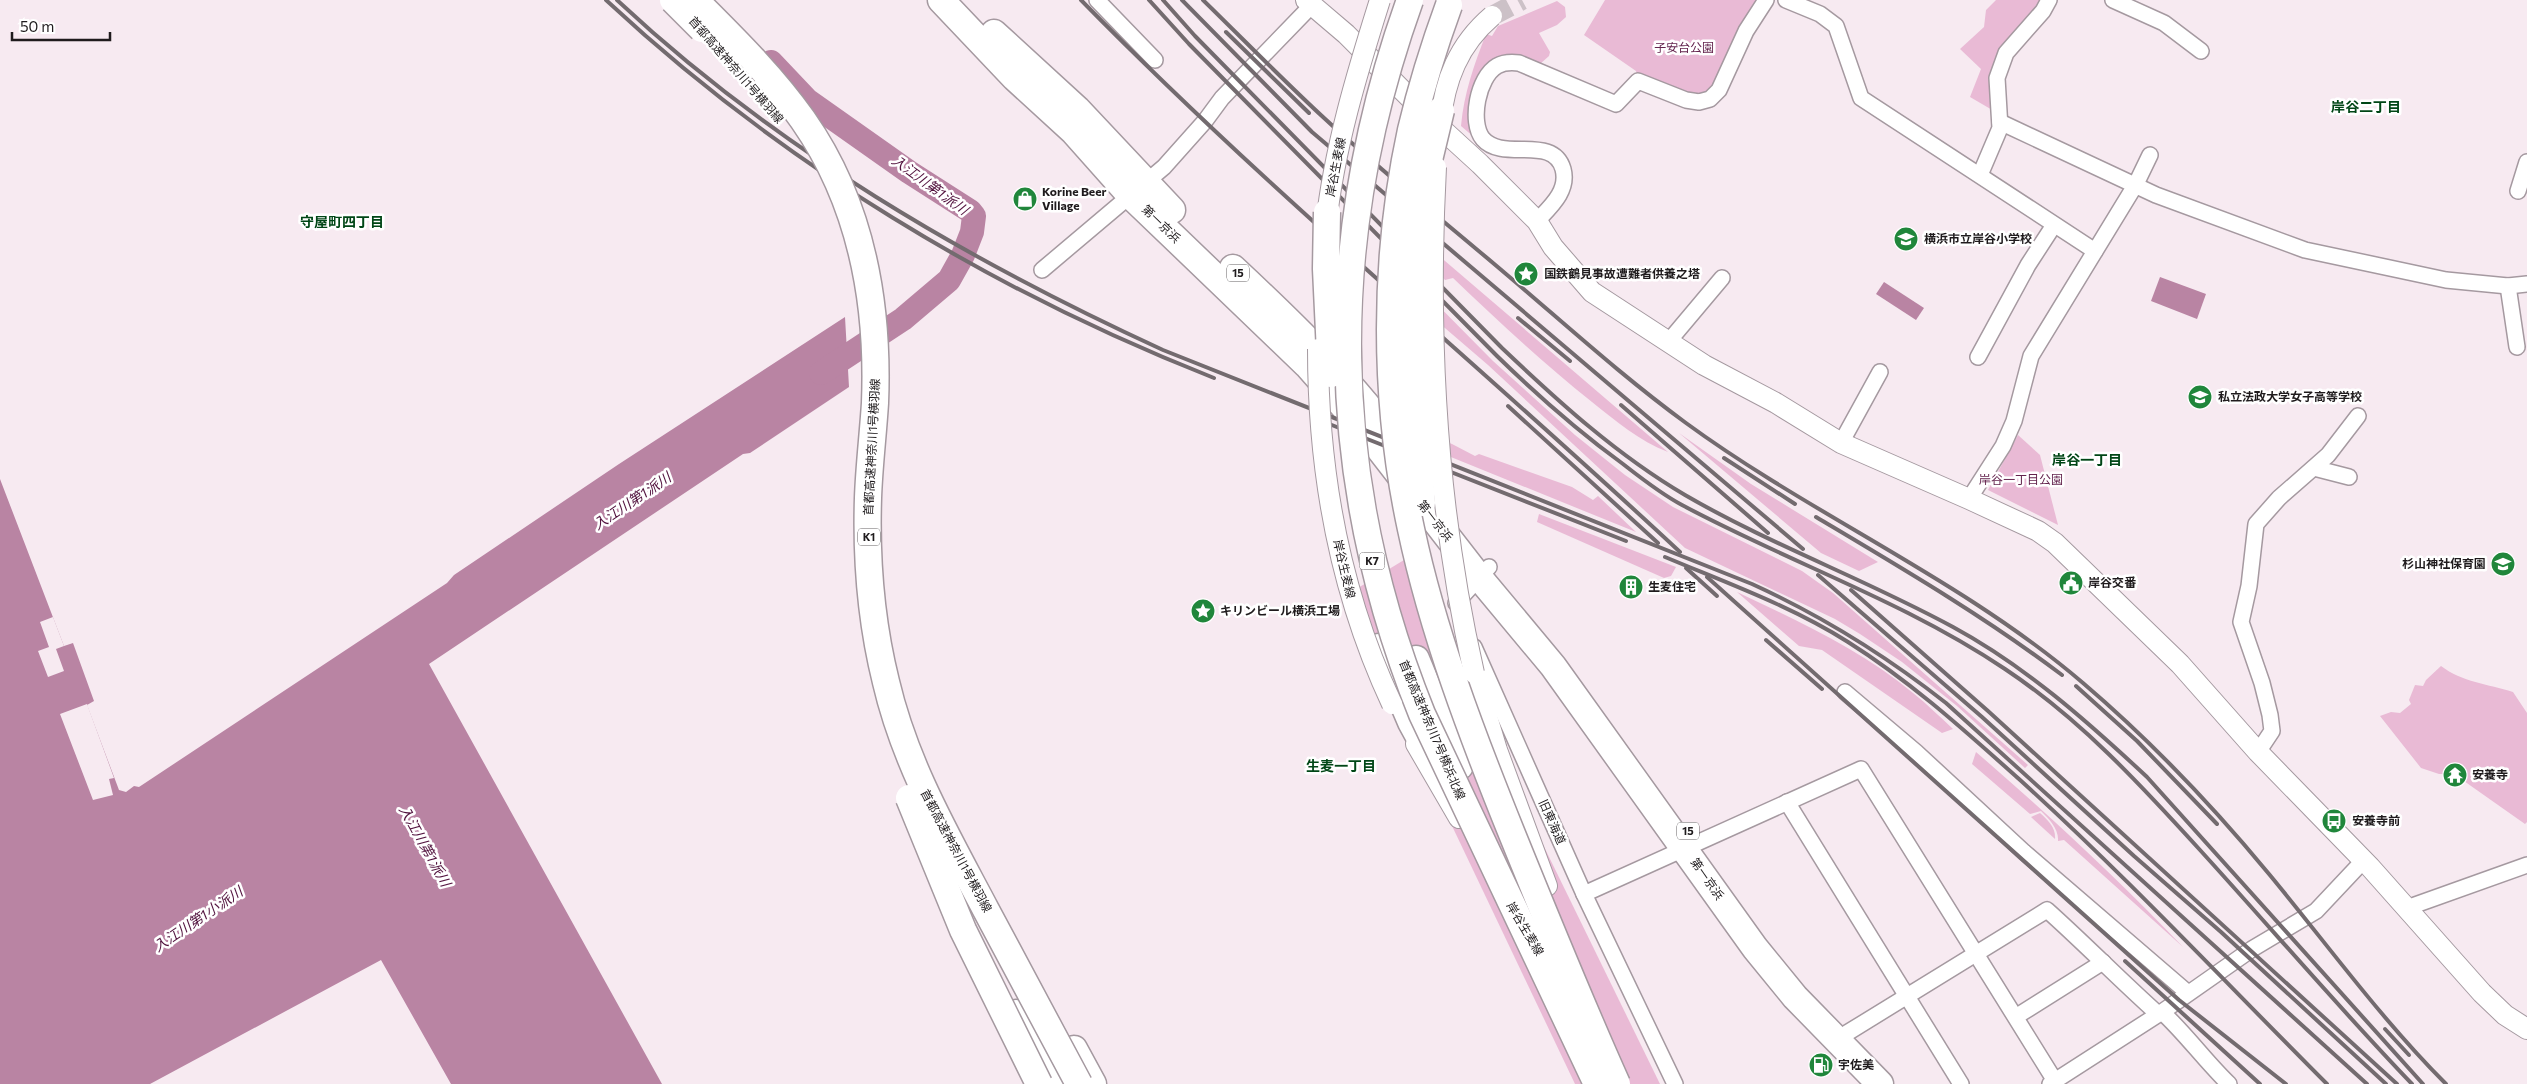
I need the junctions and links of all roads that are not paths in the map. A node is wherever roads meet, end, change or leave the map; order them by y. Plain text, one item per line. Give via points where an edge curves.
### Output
1 (673, 0) edge
2 (695, 0) edge
3 (940, 0) edge
4 (962, 0) edge
5 (1097, 0) edge
6 (1380, 0) edge
7 (1410, 0) edge
8 (1766, 0) edge
9 (1786, 0) edge
10 (2049, 0) edge
11 (2113, 0) edge
12 (1309, 3) edge
13 (1802, 4) edge
14 (1449, 6) dead end
15 (1492, 16) tunnel mouth
16 (2201, 51) dead end
17 (1155, 60) dead end
18 (1442, 110) joint
19 (2000, 122) junction
20 (2150, 155) dead end
21 (2527, 162) edge
22 (1980, 175) junction
23 (2522, 183) edge
24 (2136, 184) junction
25 (1137, 189) junction
26 (1327, 212) junction
27 (1537, 221) junction
28 (2054, 225) junction
29 (1353, 238) junction
30 (2096, 251) junction
31 (1042, 270) dead end
32 (1722, 278) dead end
33 (2527, 284) edge
34 (2508, 286) junction
35 (1669, 341) junction
36 (2517, 346) dead end
37 (1978, 357) dead end
38 (1880, 372) dead end
39 (2358, 416) dead end
40 (1840, 443) junction
41 (2314, 468) junction
42 (2349, 477) dead end
43 (1969, 498) junction
44 (1484, 572) junction
45 (1845, 692) dead end
46 (2258, 752) junction
47 (1787, 802) junction
48 (912, 805) junction
49 (1690, 845) junction
50 (2364, 860) junction
51 (2527, 865) edge
52 (1501, 885) junction
53 (1584, 894) junction
54 (1550, 909) junction
55 (2409, 910) junction
56 (986, 911) junction
57 (1976, 953) junction
58 (2103, 962) junction
59 (2188, 993) junction
60 (1906, 996) junction
61 (1565, 997) junction
62 (2160, 1013) junction
63 (2017, 1016) junction
64 (2527, 1030) edge
65 (1847, 1033) junction
66 (1596, 1081) edge
67 (2052, 1082) edge
68 (1039, 1084) edge
69 (1056, 1084) edge
70 (1079, 1084) edge
71 (1094, 1084) edge
72 (1618, 1084) edge
73 (1623, 1084) edge
74 (1675, 1084) edge
75 (1880, 1084) edge
76 (1900, 1084) edge
77 (1961, 1084) edge
78 (2229, 1084) edge

1 - 48 highway, 首都高速神奈川1号横羽線 / K1, bridge via 750,83 790,133 825,196 842,246 853,297 858,345 852,532 856,617 866,673 882,728
2 - 56 highway, 首都高速神奈川1号横羽線 / K1, bridge via 766,75 803,120 842,191 859,238 875,334 868,529 871,592 880,654 914,770
3 - 25 highway, 第一京浜 / 15 via 1015,78
4 - 25 highway, 第一京浜 / 15 via 1076,109
5 - 17 street
6 - 26 street, 岸谷生麦線, bridge via 1347,116
7 - 29 highway, 首都高速神奈川7号横浜北線 / K7, bridge via 1373,123
8 - 27 street via 1746,31 1719,90 1710,99 1699,102 1666,94 1638,81 1616,104 1519,63 1502,64 1490,71 1482,84 1477,111 1482,138 1498,148 1540,150 1551,154 1563,168 1560,196
9 - 13 street
10 - 19 street via 2006,53 1997,78
11 - 16 street via 2164,22
12 - 25 street via 1164,167
12 - 27 street via 1346,34
13 - 22 street via 1836,26 1861,98
14 - 54 highway, bridge via 1433,50 1411,132 1394,246 1390,326 1394,415 1403,489 1419,563 1454,679 1487,772
15 - 18 street, bridge via 1474,32 1459,54 1446,88
18 - 54 highway, bridge via 1423,185 1414,265 1414,359 1421,490 1430,540 1483,739
19 - 22 street
19 - 24 street
20 - 24 street
21 - 23 street
22 - 28 street
24 - 30 street
24 - 34 street via 2164,198 2305,250 2446,280
25 - 31 street
25 - 44 highway, 第一京浜 / 15 via 1307,365
26 - 52 highway, bridge via 1326,269 1336,447 1358,574 1380,647 1411,722
26 - 61 street, 岸谷生麦線, bridge via 1318,323 1321,428 1334,525 1354,608 1392,704
27 - 35 street via 1553,248 1592,292
28 - 30 street
28 - 37 street via 2028,265
29 - 52 highway, 首都高速神奈川7号横浜北線 / K7, bridge via 1348,317 1349,396 1356,479 1372,559 1410,685
29 - 61 highway, bridge via 1353,343 1359,417 1378,525 1399,608 1433,705
30 - 43 street via 2031,356 2014,422 2003,446
32 - 35 street
33 - 34 street
34 - 36 street
35 - 40 street via 1704,365 1776,403
38 - 40 street
39 - 41 street
40 - 43 street
41 - 42 street
41 - 46 street via 2279,498 2256,524 2241,622 2270,714 2272,731
43 - 46 street via 2055,543 2180,664
44 - 49 highway, 第一京浜 / 15 via 1575,673
44 - 53 street, 旧東海道 via 1455,604
45 - 59 street
46 - 50 street
47 - 49 street
47 - 57 street via 1861,769
47 - 60 street
48 - 68 highway, 首都高速神奈川1号横羽線 / K1, bridge via 963,930
48 - 69 highway, bridge via 1016,1014
49 - 53 street
49 - 65 highway, 第一京浜 / 15 via 1800,984
49 - 75 highway, 第一京浜 / 15 via 1755,948 1795,997
50 - 55 street
50 - 59 street via 2316,911 2252,949
51 - 55 street via 2415,905
52 - 66 highway, 首都高速神奈川7号横浜北線 / K7, bridge
53 - 74 street, 旧東海道
54 - 72 highway, bridge
54 - 73 street
55 - 64 street via 2482,993
56 - 70 highway, 首都高速神奈川1号横羽線 / K1, bridge
56 - 71 highway, bridge
57 - 58 street via 2047,910
57 - 60 street
57 - 63 street
58 - 62 street
58 - 63 street
59 - 62 street
60 - 65 street
60 - 77 street
61 - 66 street, 岸谷生麦線
62 - 67 street
62 - 78 street via 2180,1029 2202,1058
63 - 67 street
65 - 76 highway, 第一京浜 / 15

